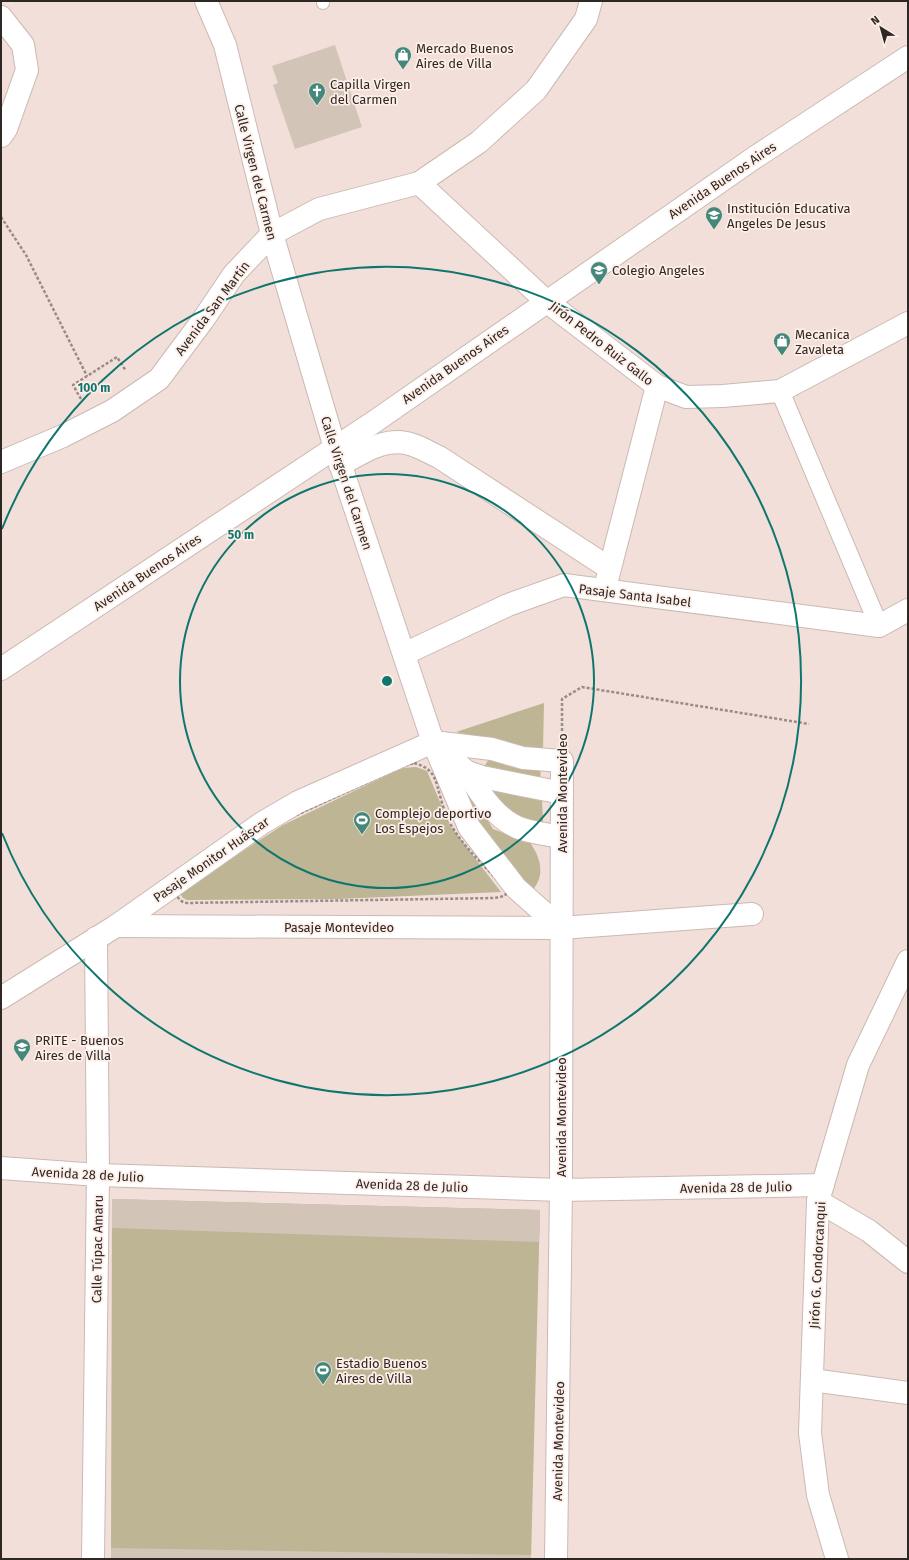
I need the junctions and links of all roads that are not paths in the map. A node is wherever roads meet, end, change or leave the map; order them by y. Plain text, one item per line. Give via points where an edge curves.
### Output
1 (206, 1) edge
2 (591, 1) edge
3 (1, 17) edge
4 (908, 57) edge
5 (1, 136) edge
6 (419, 183) junction
7 (272, 234) junction
8 (546, 301) junction
9 (908, 323) edge
10 (657, 386) junction
11 (780, 391) junction
12 (337, 456) junction
13 (1, 462) edge
14 (609, 568) junction
15 (605, 591) junction
16 (908, 610) edge
17 (879, 626) junction
18 (404, 654) junction
19 (1, 669) edge
20 (433, 742) junction
21 (467, 772) junction
22 (562, 793) junction
23 (562, 837) junction
24 (752, 914) dead end
25 (116, 926) junction
26 (561, 928) junction
27 (96, 938) junction
28 (908, 961) edge
29 (2, 996) edge
30 (1, 1168) edge
31 (98, 1176) junction
32 (561, 1190) junction
33 (820, 1193) junction
34 (908, 1262) edge
35 (812, 1380) junction
36 (908, 1392) edge
37 (92, 1559) edge
38 (556, 1559) edge
39 (836, 1559) edge

1 - 7 street, Calle Virgen del Carmen via 225,45
2 - 6 street, Avenida San Martín via 586,19 536,90 479,142
3 - 5 street via 23,45 27,70 6,130
4 - 8 street, Avenida Buenos Aires via 754,158
6 - 7 street, Avenida San Martín via 319,209
6 - 8 street, Jirón Pedro Ruiz Gallo
7 - 12 street, Calle Virgen del Carmen
7 - 13 street, Avenida San Martín via 234,274 159,379 94,420
8 - 10 street, Jirón Pedro Ruiz Gallo
8 - 12 street, Avenida Buenos Aires
9 - 11 street, Jirón Pedro Ruiz Gallo
10 - 11 street, Jirón Pedro Ruiz Gallo via 686,396
10 - 14 street
11 - 17 street
12 - 14 street via 394,442 412,444 439,458
12 - 18 street, Calle Virgen del Carmen
12 - 19 street, Avenida Buenos Aires
14 - 15 street
15 - 17 street, Pasaje Santa Isabel
15 - 18 street, Pasaje Santa Isabel via 564,585 508,605
16 - 17 street
18 - 20 street, Calle Virgen del Carmen
20 - 21 street
20 - 22 street, Avenida Montevideo via 492,749 522,758 562,761
20 - 25 street, Pasaje Monitor Huáscar via 292,806 262,823
20 - 26 street, Calle Virgen del Carmen via 469,827 516,888
21 - 22 street
21 - 23 street via 479,792 504,820 522,829
22 - 23 street, Avenida Montevideo
23 - 26 street, Avenida Montevideo
24 - 26 street, Pasaje Montevideo
25 - 26 street, Pasaje Montevideo
25 - 27 street, Pasaje Monitor Huáscar
26 - 32 street, Avenida Montevideo
27 - 29 street, Pasaje Monitor Huáscar
27 - 31 street, Calle Túpac Amaru
28 - 33 street, Jirón G. Condorcanqui via 858,1065
30 - 31 street, Avenida 28 de Julio
31 - 32 street, Avenida 28 de Julio
31 - 37 street, Calle Túpac Amaru
32 - 33 street, Avenida 28 de Julio
32 - 38 street, Avenida Montevideo
33 - 34 street
33 - 35 street, Jirón G. Condorcanqui
35 - 36 street
35 - 39 street, Jirón G. Condorcanqui via 810,1433 818,1495

